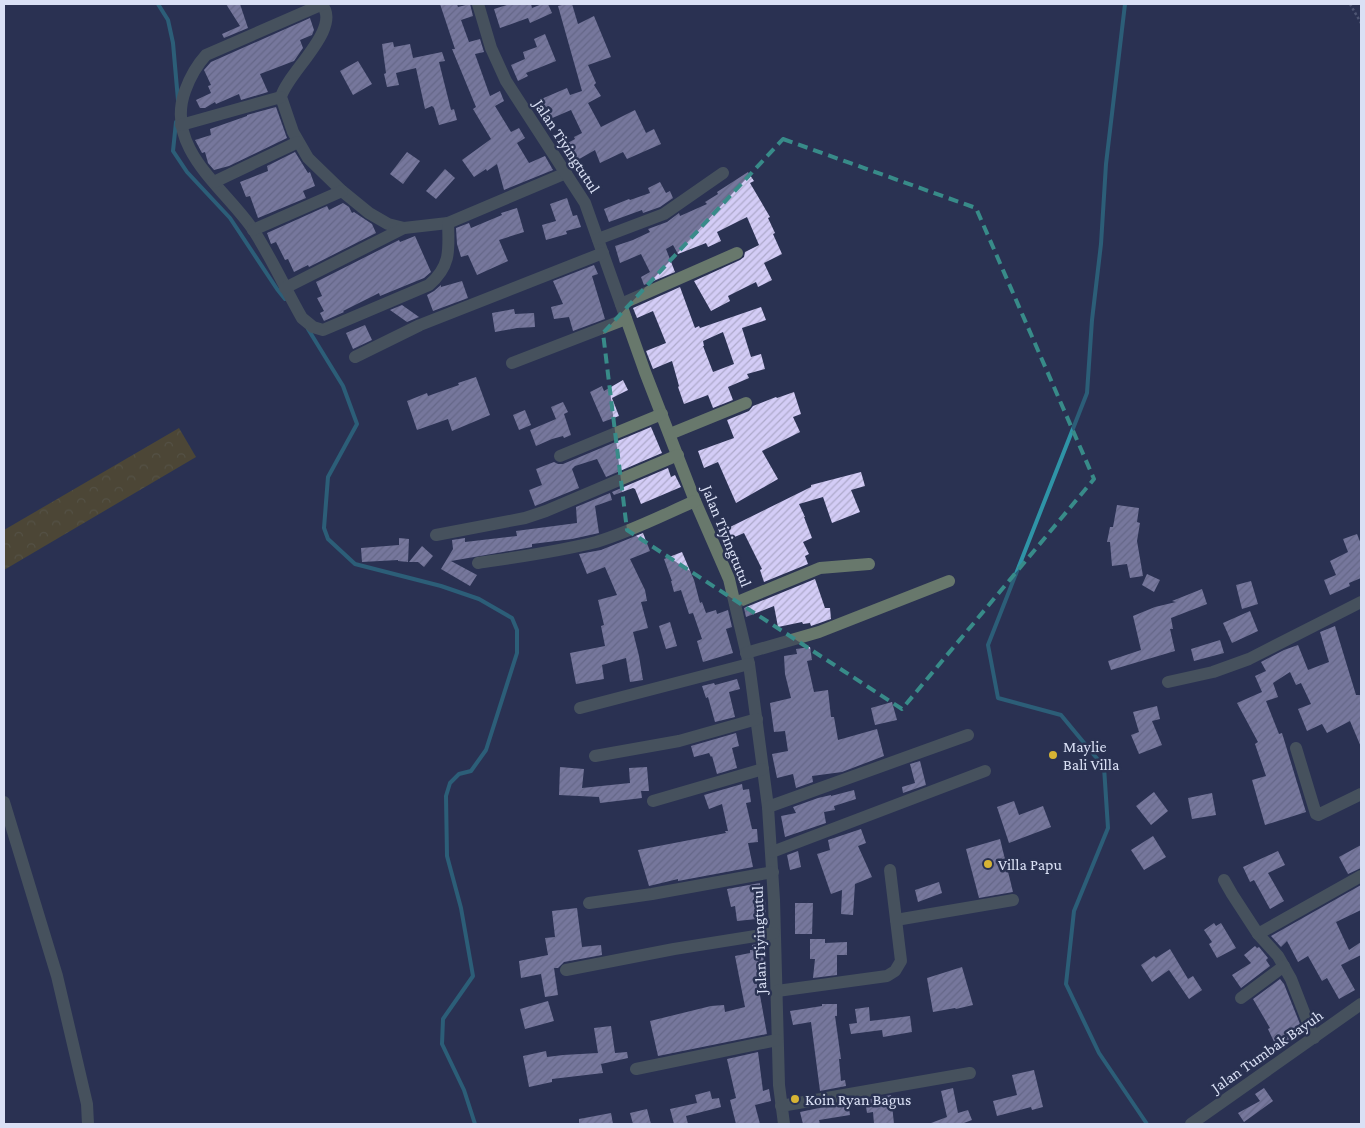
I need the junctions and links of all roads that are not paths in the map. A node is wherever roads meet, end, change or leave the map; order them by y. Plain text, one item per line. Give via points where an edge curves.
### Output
1 (322, 4) edge
2 (478, 4) edge
3 (281, 97) junction
4 (181, 125) junction
5 (298, 142) junction
6 (566, 173) junction
7 (723, 173) dead end
8 (214, 182) junction
9 (342, 190) junction
10 (448, 223) junction
11 (404, 228) junction
12 (253, 230) junction
13 (598, 239) junction
14 (603, 253) junction
15 (737, 253) dead end
16 (285, 288) junction
17 (621, 304) junction
18 (626, 319) junction
19 (356, 357) dead end
20 (512, 362) dead end
21 (746, 403) dead end
22 (662, 414) junction
23 (670, 434) junction
24 (678, 455) junction
25 (560, 456) dead end
26 (695, 500) junction
27 (436, 535) dead end
28 (478, 564) dead end
29 (869, 564) dead end
30 (949, 581) dead end
31 (1361, 602) edge
32 (735, 603) junction
33 (748, 658) junction
34 (1168, 682) dead end
35 (580, 708) dead end
36 (757, 718) junction
37 (968, 735) dead end
38 (1296, 748) dead end
39 (595, 756) dead end
40 (763, 769) junction
41 (985, 771) dead end
42 (1361, 794) edge
43 (653, 801) dead end
44 (4, 802) edge
45 (768, 807) junction
46 (772, 852) junction
47 (890, 870) dead end
48 (773, 872) junction
49 (1361, 876) edge
50 (1224, 880) dead end
51 (1012, 900) dead end
52 (589, 903) dead end
53 (896, 920) junction
54 (774, 933) junction
55 (1258, 934) junction
56 (1284, 966) junction
57 (566, 970) dead end
58 (777, 991) junction
59 (1241, 998) dead end
60 (1361, 1004) edge
61 (1314, 1038) junction
62 (777, 1040) junction
63 (636, 1069) dead end
64 (970, 1073) dead end
65 (782, 1106) junction
66 (88, 1124) edge
67 (784, 1124) edge
68 (1191, 1124) edge

1 - 3 street via 327,18 318,41
1 - 4 street via 206,55 190,77 181,101
2 - 6 street, Jalan Tiyingtutul via 491,48 506,81
3 - 4 street
3 - 5 street
4 - 8 street via 188,149
5 - 8 street
5 - 9 street via 308,158
6 - 10 street
6 - 13 street, Jalan Tiyingtutul via 585,203
7 - 13 street via 664,214
8 - 12 street
9 - 11 street via 379,219
9 - 12 street
10 - 11 street
10 - 16 street via 446,265 430,285 337,325 323,330 313,327 302,318
11 - 16 street
12 - 16 street
13 - 14 street, Jalan Tiyingtutul
14 - 17 street, Jalan Tiyingtutul
14 - 19 street via 420,325
15 - 17 street
17 - 18 street, Jalan Tiyingtutul
18 - 20 street
18 - 22 street, Jalan Tiyingtutul
21 - 23 street
22 - 23 street, Jalan Tiyingtutul
22 - 25 street
23 - 24 street, Jalan Tiyingtutul
24 - 26 street, Jalan Tiyingtutul
24 - 27 street via 525,518
26 - 28 street via 598,541
26 - 32 street, Jalan Tiyingtutul via 730,579
29 - 32 street via 820,568
30 - 33 street
31 - 34 street via 1249,659 1213,672
32 - 33 street, Jalan Tiyingtutul
33 - 35 street
33 - 36 street, Jalan Tiyingtutul
36 - 39 street via 680,741
36 - 40 street, Jalan Tiyingtutul
37 - 45 street
38 - 42 street via 1318,816
40 - 43 street
40 - 45 street, Jalan Tiyingtutul
41 - 46 street
44 - 66 street via 57,976 87,1104
45 - 46 street, Jalan Tiyingtutul
46 - 48 street, Jalan Tiyingtutul
47 - 53 street
48 - 52 street
48 - 54 street, Jalan Tiyingtutul
49 - 55 street
50 - 55 street
51 - 53 street
53 - 58 street via 901,961 892,974
54 - 57 street
54 - 58 street, Jalan Tiyingtutul
55 - 56 street
56 - 59 street
56 - 61 street
58 - 62 street, Jalan Tiyingtutul
60 - 61 street, Jalan Tumbak Bayuh
61 - 68 street, Jalan Tumbak Bayuh
62 - 63 street
62 - 65 street, Jalan Tiyingtutul
64 - 65 street
65 - 67 street, Jalan Tiyingtutul

